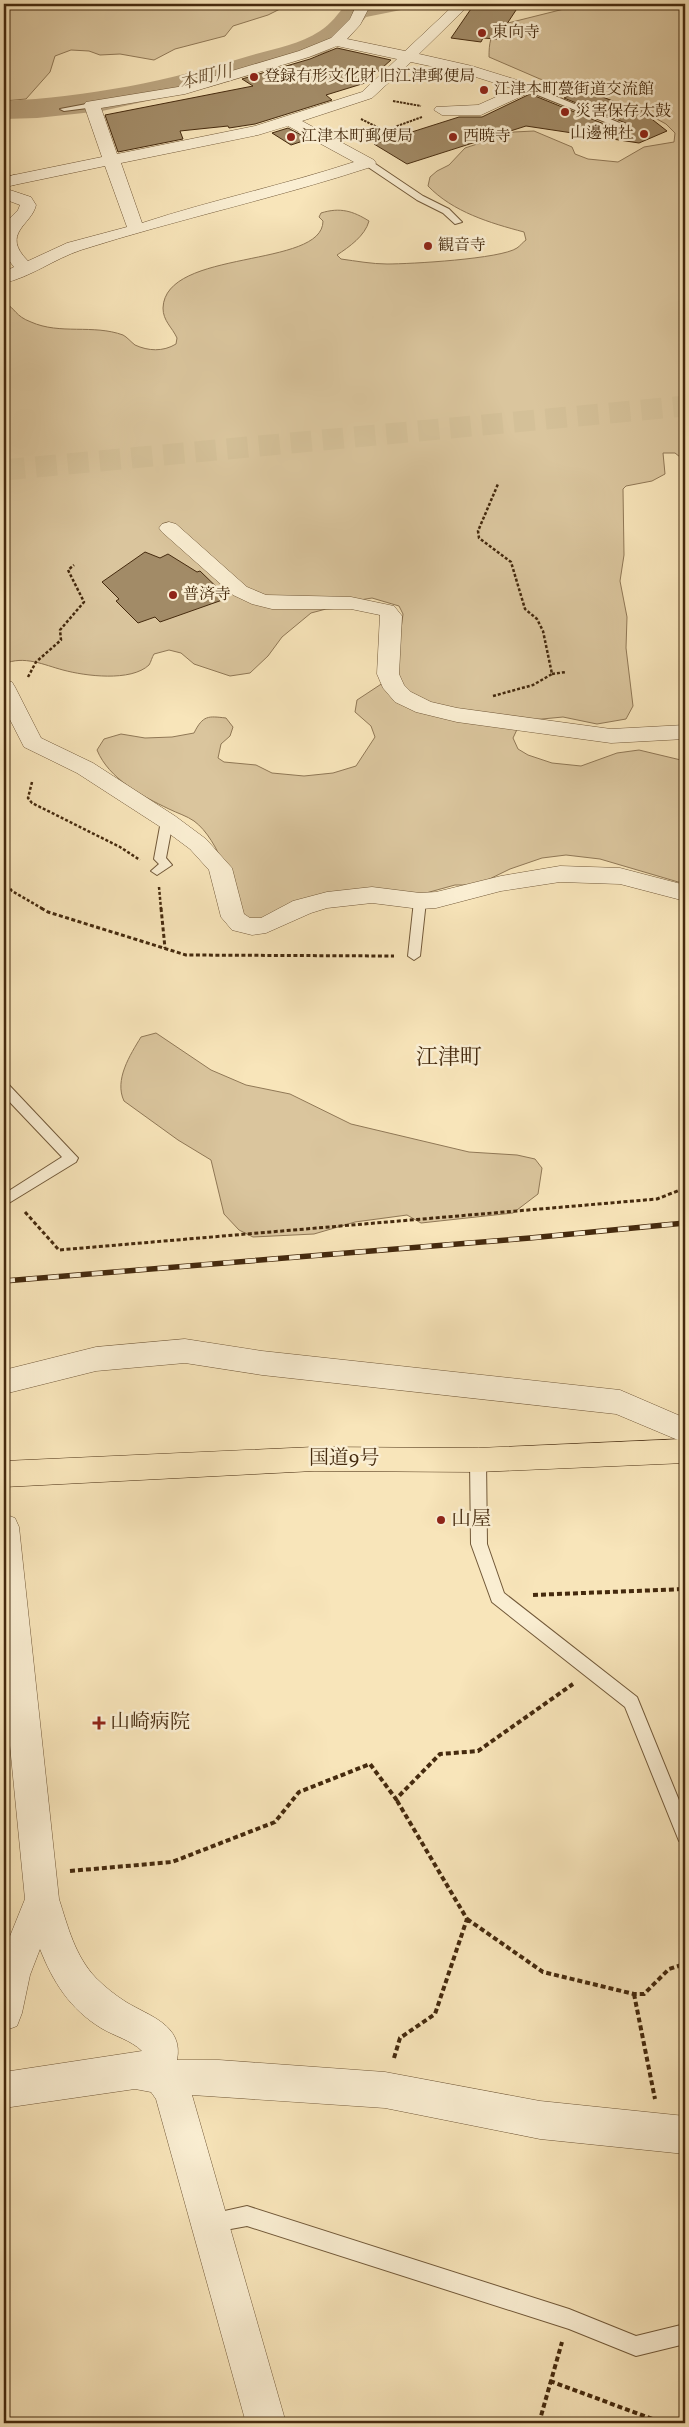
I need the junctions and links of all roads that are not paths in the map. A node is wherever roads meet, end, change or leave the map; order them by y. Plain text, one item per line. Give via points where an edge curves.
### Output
1 (364, 4) edge
2 (463, 4) edge
3 (336, 41) junction
4 (408, 56) junction
5 (528, 88) junction
6 (92, 105) junction
7 (64, 109) dead end
8 (442, 110) road end
9 (289, 120) junction
10 (623, 126) dead end
11 (110, 161) junction
12 (368, 162) junction
13 (7, 185) edge
14 (458, 222) dead end
15 (136, 230) junction
16 (25, 267) junction
17 (4, 278) edge
18 (169, 528) dead end
19 (4, 687) edge
20 (685, 732) edge
21 (167, 821) junction
22 (157, 871) road end
23 (685, 893) edge
24 (420, 901) junction
25 (414, 956) road end
26 (4, 1088) edge
27 (7, 1199) edge
28 (4, 1382) edge
29 (685, 1431) edge
30 (685, 1451) edge
31 (478, 1460) junction
32 (4, 1474) edge
33 (4, 1527) edge
34 (685, 1835) edge
35 (41, 1886) junction
36 (4, 2013) edge
37 (161, 2076) junction
38 (4, 2090) edge
39 (674, 2134) edge
40 (208, 2224) junction
41 (685, 2334) edge
42 (266, 2423) edge

1 - 3 street via 355,22
2 - 4 street
3 - 4 street
3 - 6 street via 203,85
4 - 5 street via 467,69
4 - 9 street via 367,95
5 - 8 street via 481,110
5 - 10 lane
6 - 7 lane
6 - 11 street
9 - 11 street
9 - 12 street
11 - 13 street
11 - 15 street
12 - 14 lane
12 - 15 street via 297,186
13 - 16 street via 28,205 26,212 10,227 7,241 16,262
15 - 16 street via 73,247
16 - 17 street
18 - 20 street via 240,590 256,599 272,603 351,604 387,610 391,616 387,667 394,688 424,707 611,736
19 - 21 street via 32,742 85,768
21 - 22 lane via 160,859 166,865
21 - 24 street via 198,844 220,868 233,917 246,926 270,924 307,905 327,900 372,896
23 - 24 street via 641,878 597,872 535,876
24 - 25 lane
26 - 27 lane via 71,1158
28 - 29 street via 96,1360 184,1351 262,1363 620,1402
30 - 31 highway, 国道9号
31 - 32 highway, 国道9号 via 314,1459
31 - 34 lane via 480,1544 498,1597 631,1702
33 - 35 street
35 - 36 street via 12,1974
35 - 37 street via 58,1953 69,1974 100,2006 156,2040 161,2052
37 - 38 street via 135,2071
37 - 39 street via 385,2090 540,2120
37 - 40 street via 174,2096
40 - 41 lane via 247,2216 568,2319 636,2346
40 - 42 street

